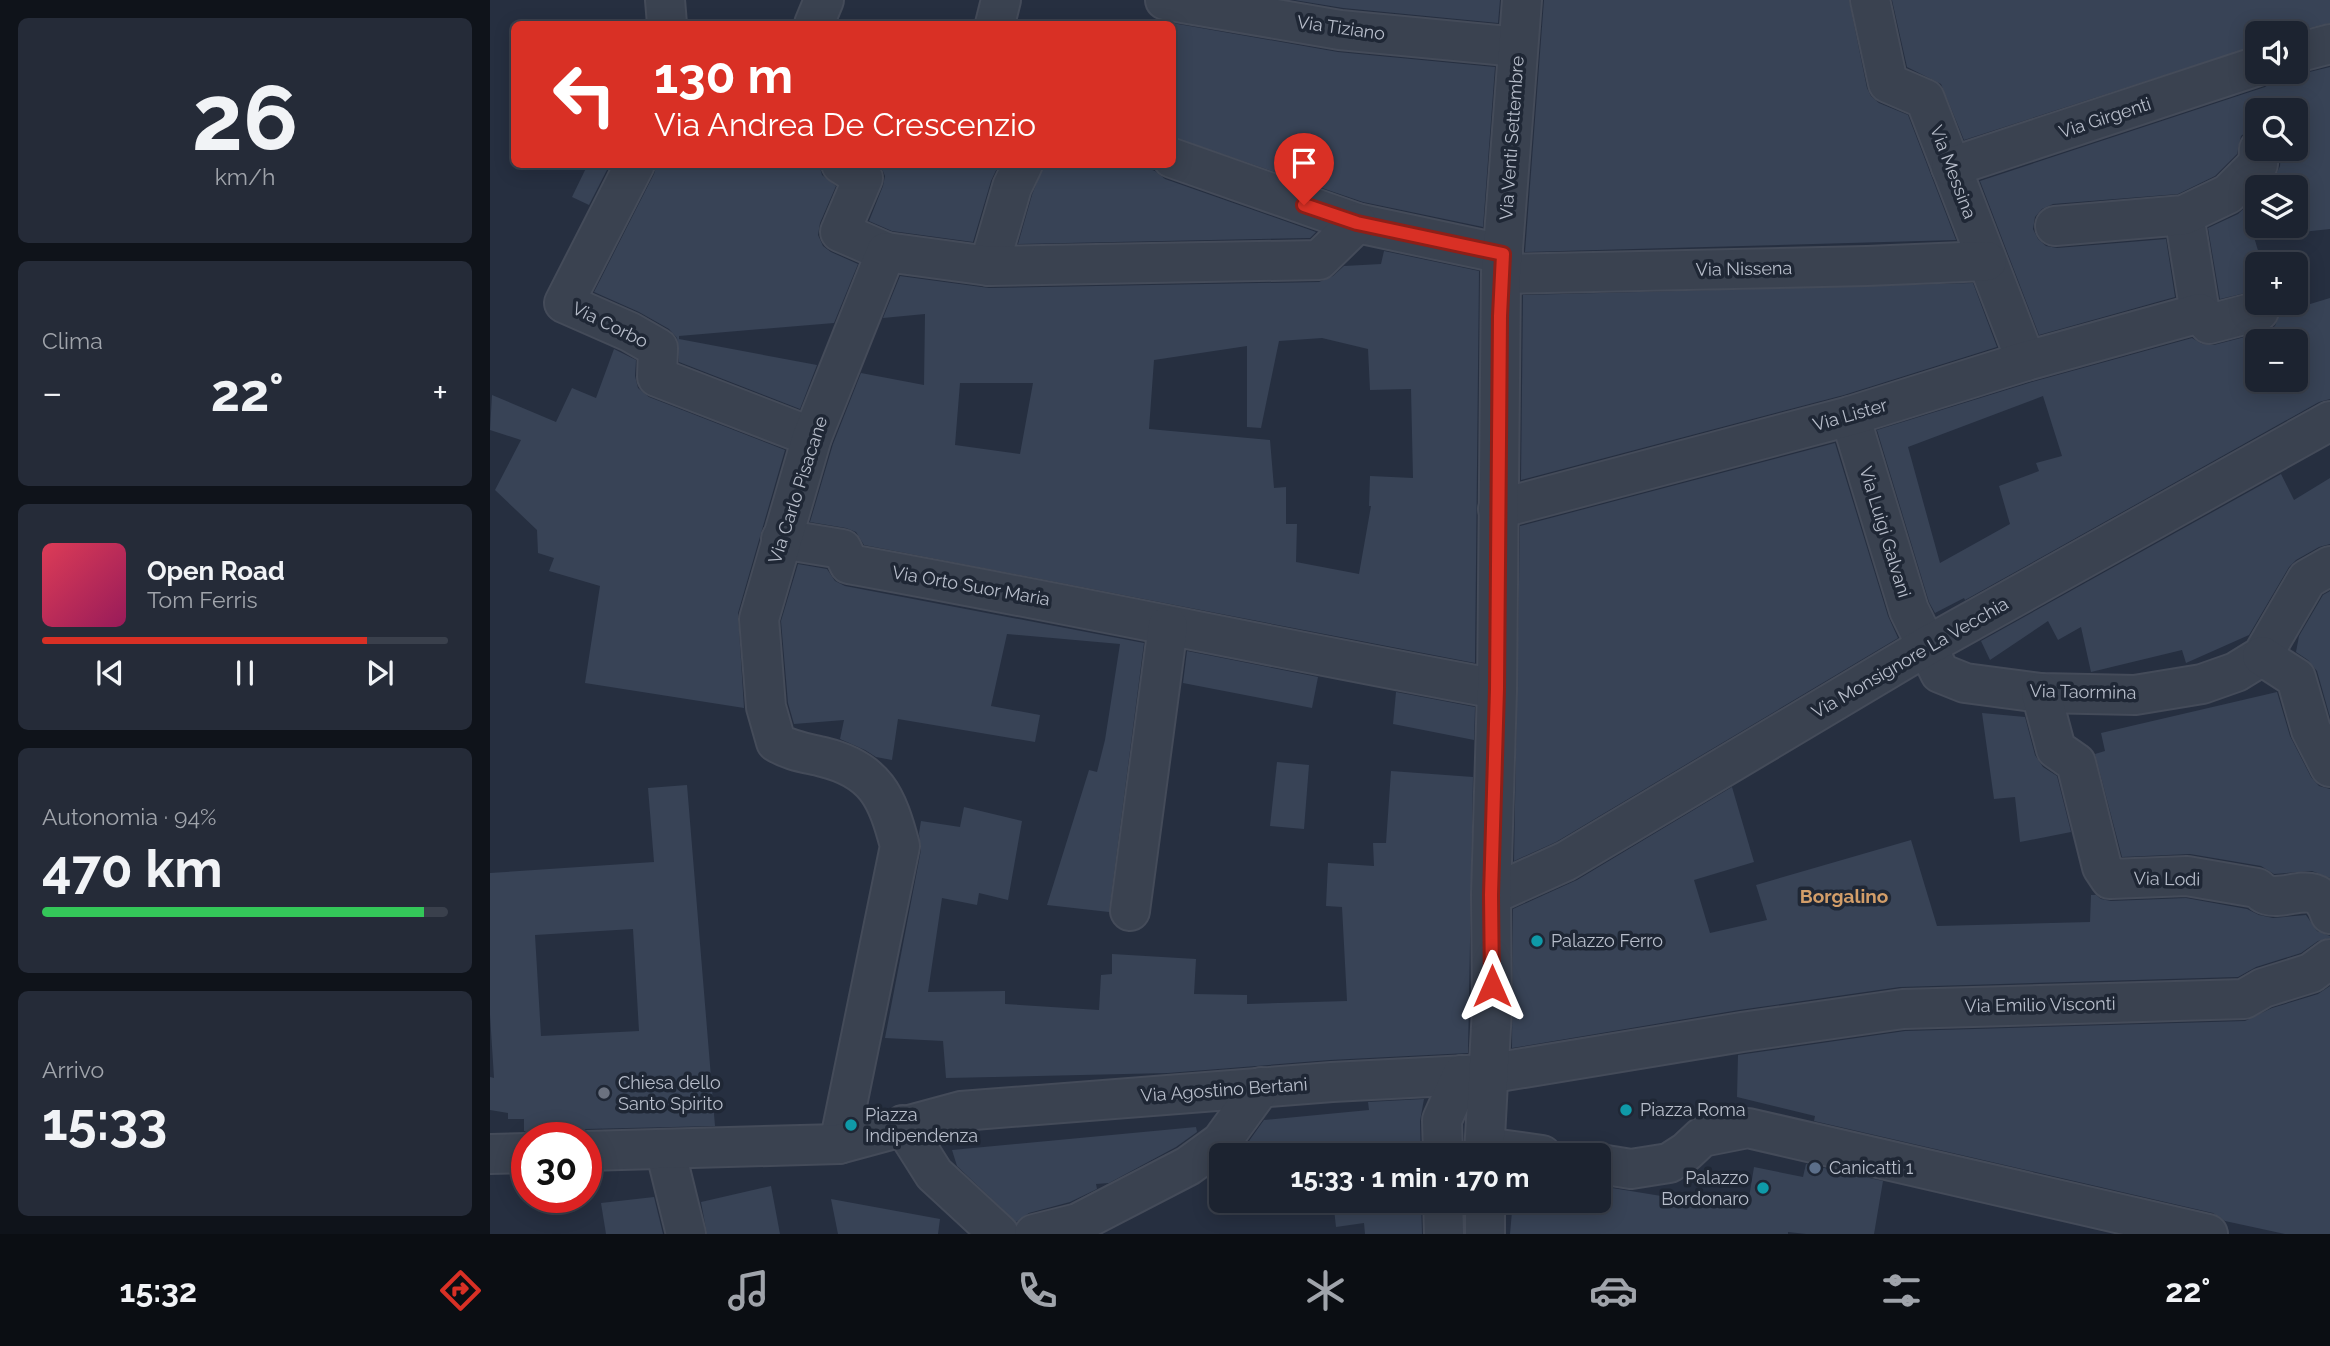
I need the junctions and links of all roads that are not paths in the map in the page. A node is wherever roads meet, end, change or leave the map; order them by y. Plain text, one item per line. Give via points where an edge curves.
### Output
1 (665, 0) edge
2 (824, 0) edge
3 (1001, 0) edge
4 (1165, 0) edge
5 (1522, 0) edge
6 (1870, 0) edge
7 (667, 21) edge
8 (815, 21) edge
9 (996, 21) edge
10 (2330, 44) edge
11 (1518, 47) junction
12 (2308, 50) edge
13 (2245, 70) edge
14 (1176, 159) edge
15 (2258, 161) edge
16 (1951, 167) junction
17 (633, 168) edge
18 (847, 168) edge
19 (1021, 168) edge
20 (2184, 215) junction
21 (1357, 223) junction
22 (2055, 226) dead end
23 (887, 252) junction
24 (1987, 261) junction
25 (1502, 264) junction
26 (989, 266) junction
27 (2200, 313) junction
28 (2245, 315) edge
29 (2026, 361) junction
30 (1850, 416) junction
31 (2330, 421) edge
32 (812, 437) junction
33 (1498, 509) junction
34 (781, 539) junction
35 (2330, 566) edge
36 (1168, 626) junction
37 (1925, 647) junction
38 (2262, 656) junction
39 (1497, 689) junction
40 (2314, 689) edge
41 (2041, 693) junction
42 (2330, 767) edge
43 (1491, 895) junction
44 (1130, 911) dead end
45 (2330, 914) edge
46 (2330, 959) edge
47 (1475, 1074) junction
48 (1261, 1087) junction
49 (903, 1125) junction
50 (1443, 1143) edge
51 (1483, 1143) edge
52 (839, 1144) junction
53 (665, 1149) junction
54 (602, 1151) edge
55 (511, 1153) edge
56 (490, 1154) edge
57 (1611, 1166) edge
58 (1443, 1213) edge
59 (1485, 1213) edge
60 (686, 1234) edge
61 (999, 1234) edge
62 (1034, 1234) edge
63 (1444, 1234) edge
64 (1485, 1234) edge
65 (2208, 1234) edge

1 - 7 street
2 - 8 street
3 - 9 street
4 - 11 street, Via Tiziano via 1340,30
5 - 11 street, Via Venti Settembre
6 - 16 street, Via Messina via 1888,83 1925,99
10 - 12 street
11 - 25 street, Via Venti Settembre
13 - 16 street, Via Girgenti
14 - 21 street, Via Nissena
15 - 20 street via 2228,194
16 - 24 street, Via Messina
17 - 32 street, Via Corbo via 564,303 658,348 657,377
18 - 23 street via 863,178 840,232
19 - 26 street
20 - 22 street
20 - 27 street
21 - 25 street, Via Nissena
21 - 26 street via 1319,260
23 - 26 street
23 - 32 street, Via Carlo Pisacane
24 - 25 street, Via Nissena via 1867,266
24 - 29 street, Via Messina
25 - 33 street, Via Venti Settembre
27 - 28 street, Via Lister via 2209,324
27 - 29 street, Via Lister
29 - 30 street, Via Lister
30 - 33 street, Via Lister
30 - 37 street, Via Luigi Galvani via 1909,610
31 - 37 street, Via Monsignore La Vecchia
32 - 34 street, Via Carlo Pisacane
33 - 39 street, Via Venti Settembre
34 - 36 street, Via Orto Suor Maria via 842,549 849,564
34 - 52 street, Via Carlo Pisacane via 759,619 766,707 776,742 844,762 873,781 891,810 900,846
35 - 38 street, Via Taormina via 2307,579
36 - 39 street, Via Orto Suor Maria
36 - 44 street
37 - 41 street, Via Taormina via 1940,673 1965,683
37 - 43 street, Via Monsignore La Vecchia via 1566,861
38 - 40 street
38 - 41 street, Via Taormina via 2236,672 2202,684 2135,695
39 - 43 street, Via Venti Settembre
40 - 42 street via 2311,730
41 - 45 street, Via Lodi via 2056,749 2076,763 2102,867 2110,879 2188,876 2258,888 2267,895 2310,892 2327,904
43 - 47 street, Via Venti Settembre via 1492,1009
46 - 47 street, Via Emilio Visconti via 2311,972 2244,999 1903,1009
47 - 48 street, Via Agostino Bertani
47 - 50 street via 1442,1120
47 - 51 street, Via Venti Settembre
48 - 49 street, Via Agostino Bertani via 961,1111
48 - 62 street via 1222,1142 1188,1166 1078,1223
49 - 52 street
49 - 61 street via 934,1174
52 - 53 street
53 - 54 street
53 - 60 street
55 - 56 street
57 - 65 street via 1631,1169 1669,1163 1702,1137 1748,1128
58 - 63 street
59 - 64 street

